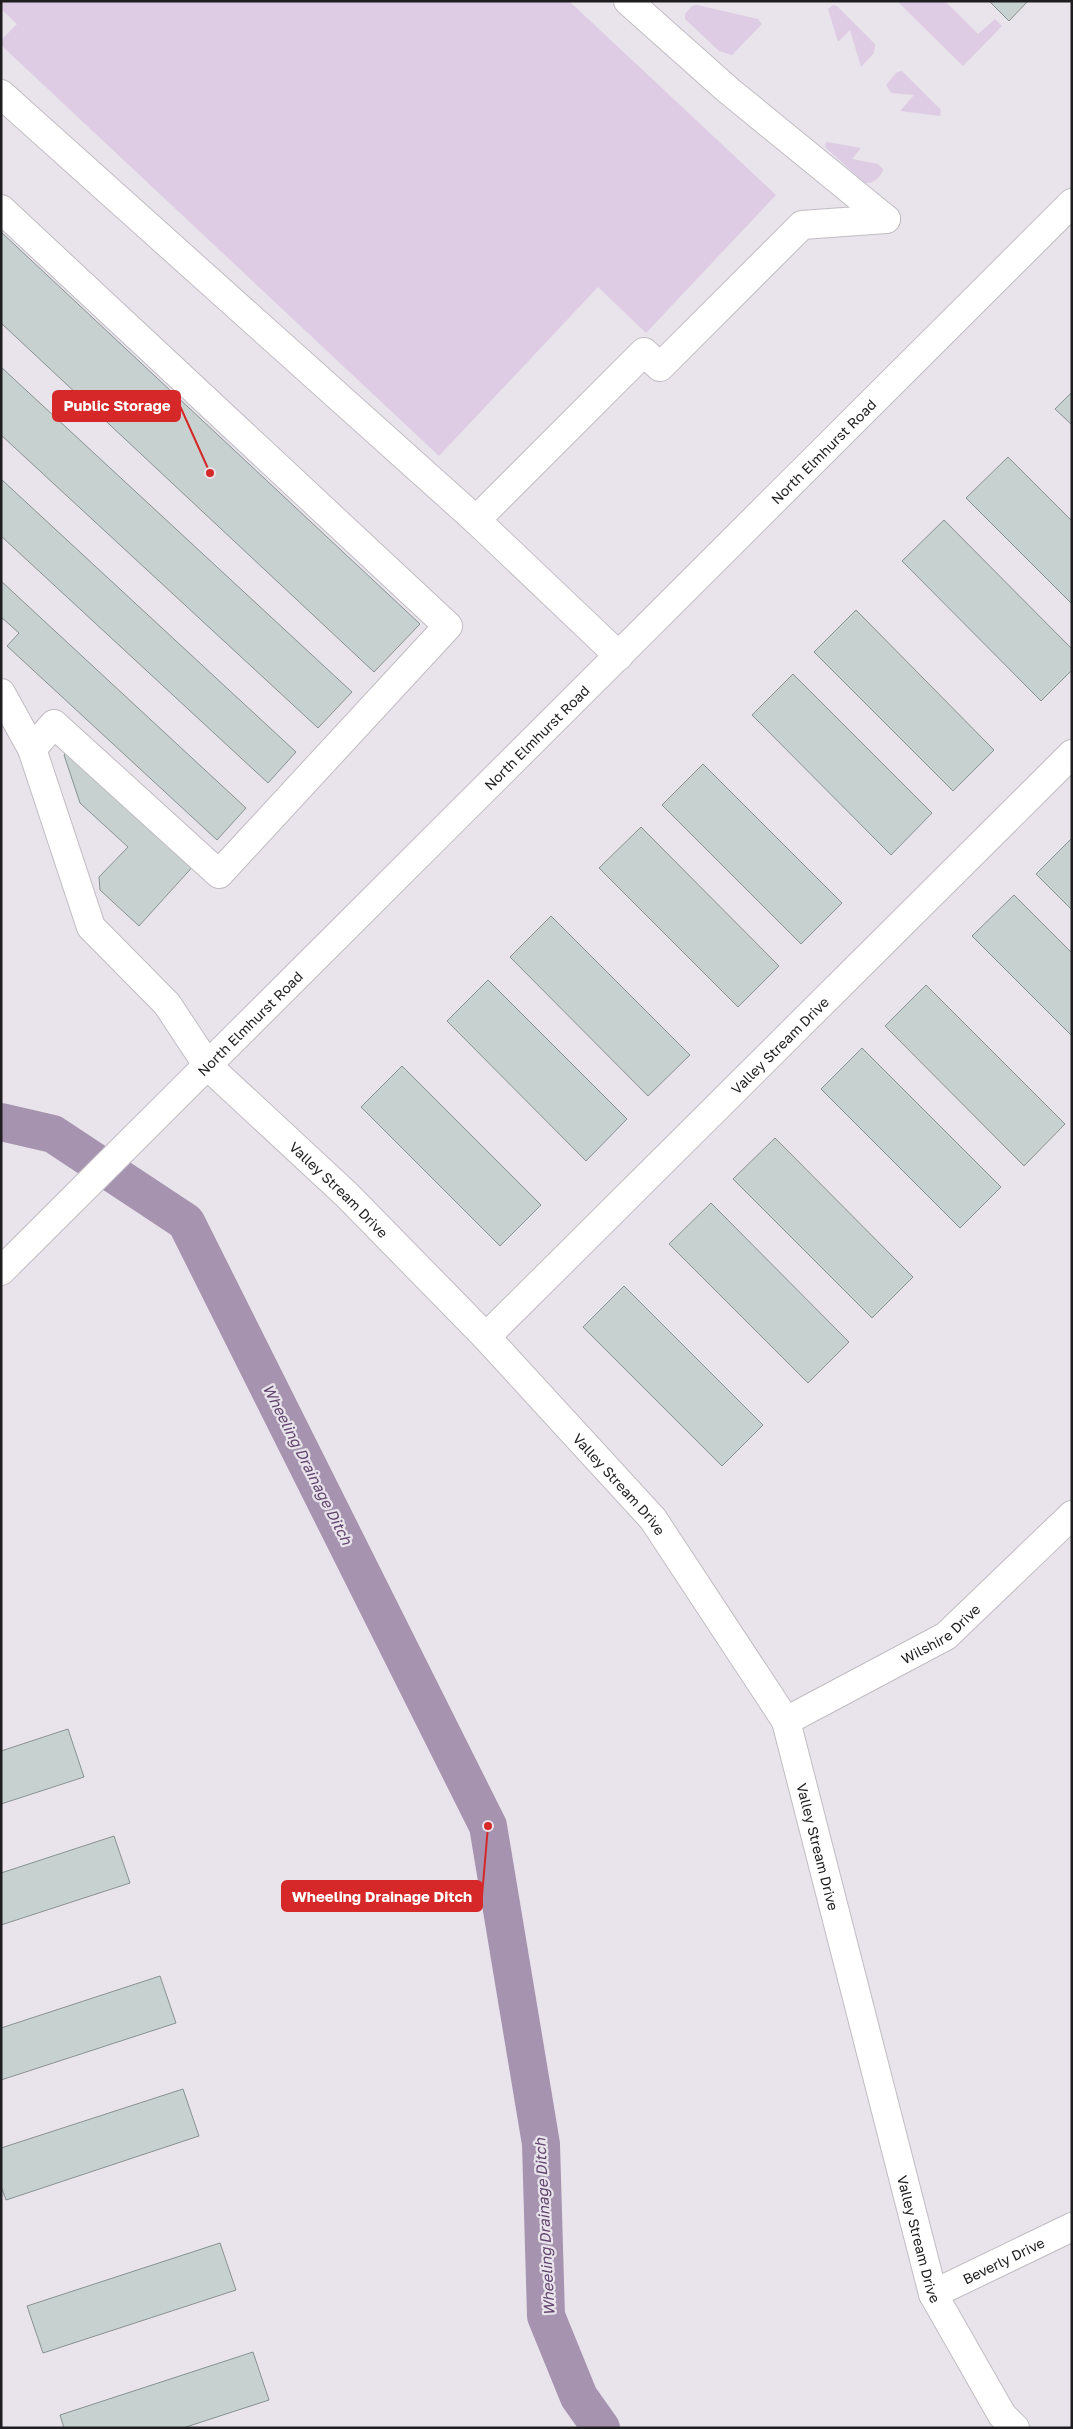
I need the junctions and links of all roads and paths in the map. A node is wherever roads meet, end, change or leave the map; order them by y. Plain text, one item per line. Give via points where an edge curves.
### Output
1 (628, 1) edge
2 (1, 94) edge
3 (1072, 203) edge
4 (1, 209) edge
5 (476, 520) junction
6 (619, 656) junction
7 (1, 693) edge
8 (32, 748) junction
9 (1072, 754) edge
10 (208, 1066) junction
11 (1, 1271) edge
12 (486, 1337) junction
13 (1072, 1515) edge
14 (786, 1721) junction
15 (1072, 2227) edge
16 (933, 2294) junction
17 (1015, 2428) edge

1 - 5 street via 728,90 886,219 802,226 660,367 644,352
2 - 5 street
3 - 6 street, North Elmhurst Road
4 - 8 street via 448,626 219,874 54,724
5 - 6 street
6 - 10 street, North Elmhurst Road
7 - 8 street, Valley Stream Drive
8 - 10 street, Valley Stream Drive via 91,927 167,1004
9 - 12 street, Valley Stream Drive
10 - 11 street, North Elmhurst Road
10 - 12 street, Valley Stream Drive via 347,1196
12 - 14 street, Valley Stream Drive via 653,1519
13 - 14 street, Wilshire Drive via 946,1636
14 - 16 street, Valley Stream Drive
15 - 16 street, Beverly Drive
16 - 17 street, Valley Stream Drive via 1002,2415

